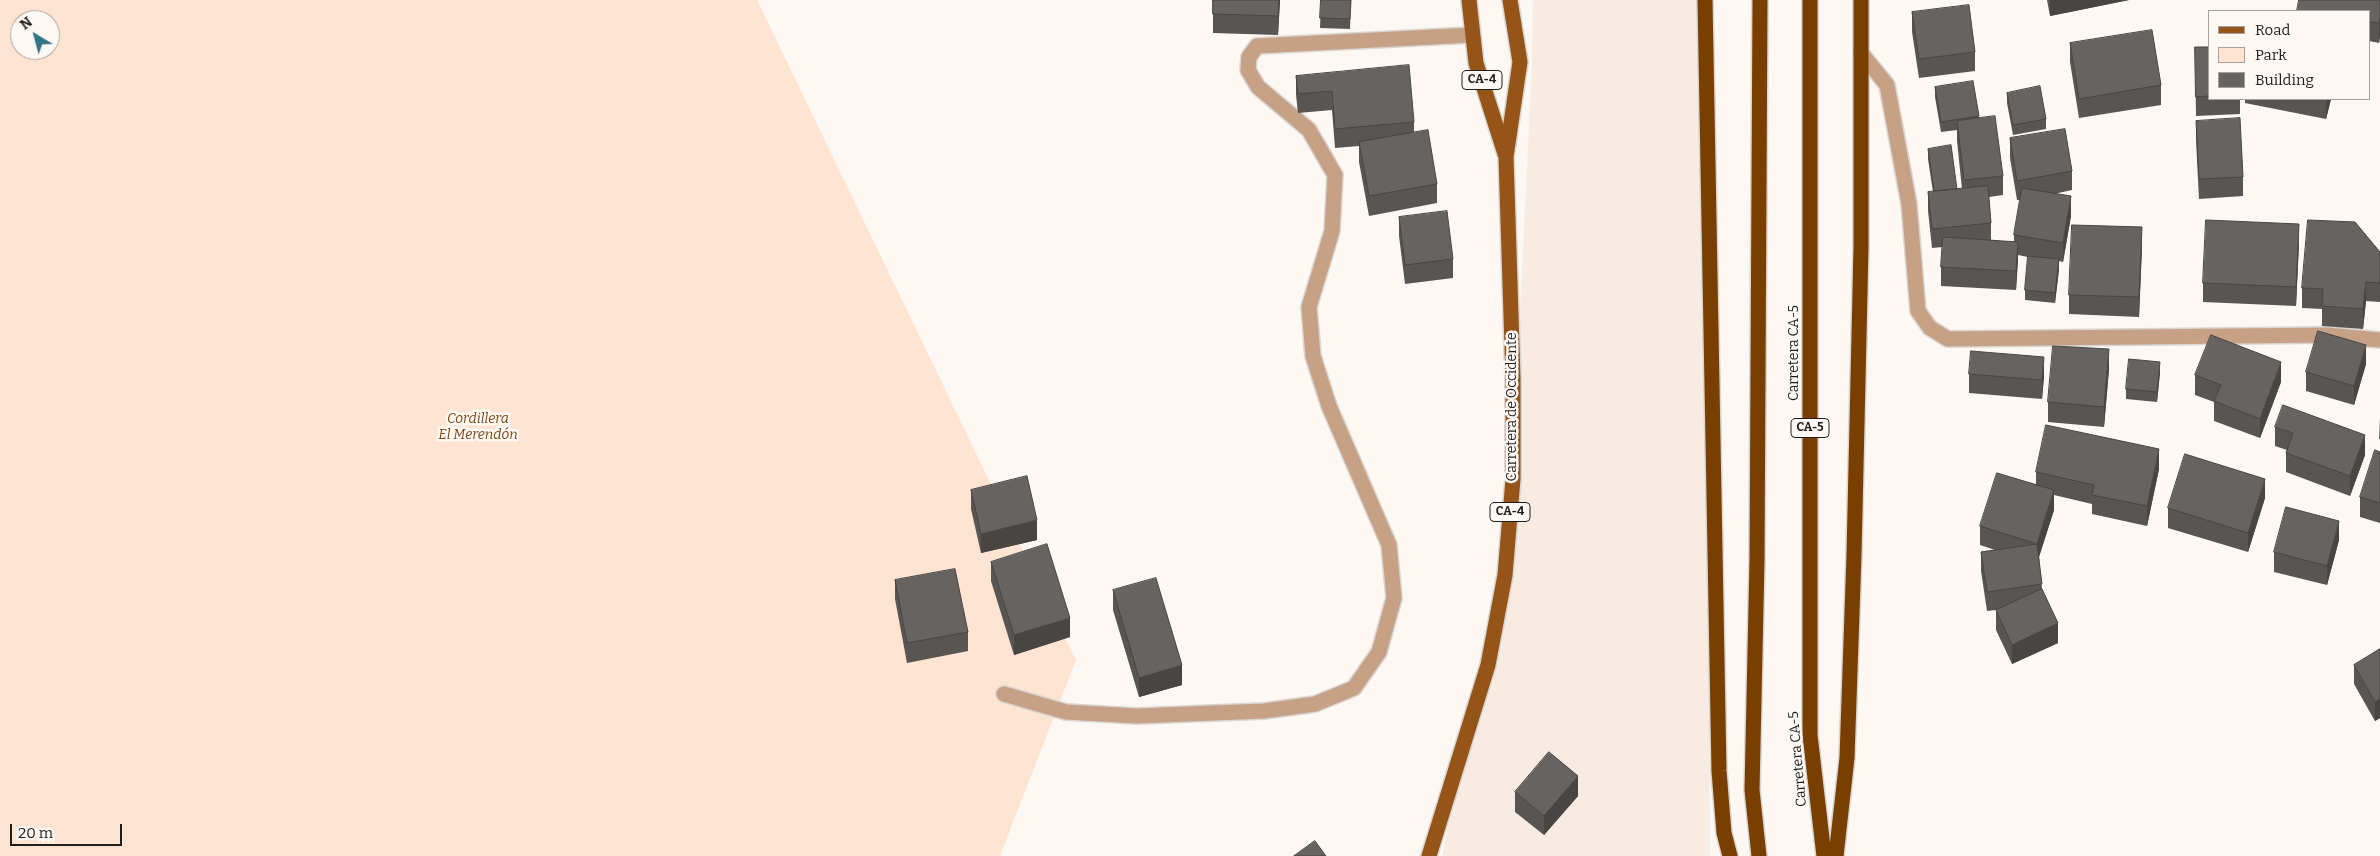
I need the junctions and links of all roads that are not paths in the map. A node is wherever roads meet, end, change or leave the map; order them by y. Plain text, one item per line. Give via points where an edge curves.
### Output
1 (1468, 0) edge
2 (1510, 0) edge
3 (1705, 0) edge
4 (1760, 0) edge
5 (1810, 0) edge
6 (1861, 0) edge
7 (1472, 35) junction
8 (1861, 53) junction
9 (1506, 156) junction
10 (2380, 340) edge
11 (1004, 694) dead end
12 (1429, 856) edge
13 (1730, 856) edge
14 (1759, 856) edge
15 (1824, 856) edge
16 (1836, 856) edge

1 - 7 main road, Carretera de Occidente / CA-4
2 - 9 main road, Carretera de Occidente / CA-4 via 1520,62
3 - 13 highway via 1719,770 1724,833
4 - 14 highway via 1757,561 1752,790
5 - 15 highway, Carretera CA-5 / CA-5 via 1810,735
6 - 8 highway
7 - 9 main road, Carretera de Occidente / CA-4 via 1476,63
7 - 11 street via 1257,46 1249,57 1248,70 1258,88 1309,130 1335,175 1332,231 1309,307 1313,356 1329,406 1389,545 1394,598 1379,652 1354,688 1315,704 1264,711 1137,716 1066,712
8 - 10 street via 1887,85 1909,204 1918,311 1930,328 1948,339 2328,335
8 - 16 highway via 1861,248 1853,565 1846,758
9 - 12 main road, Carretera de Occidente / CA-4 via 1513,480 1505,575 1488,666

